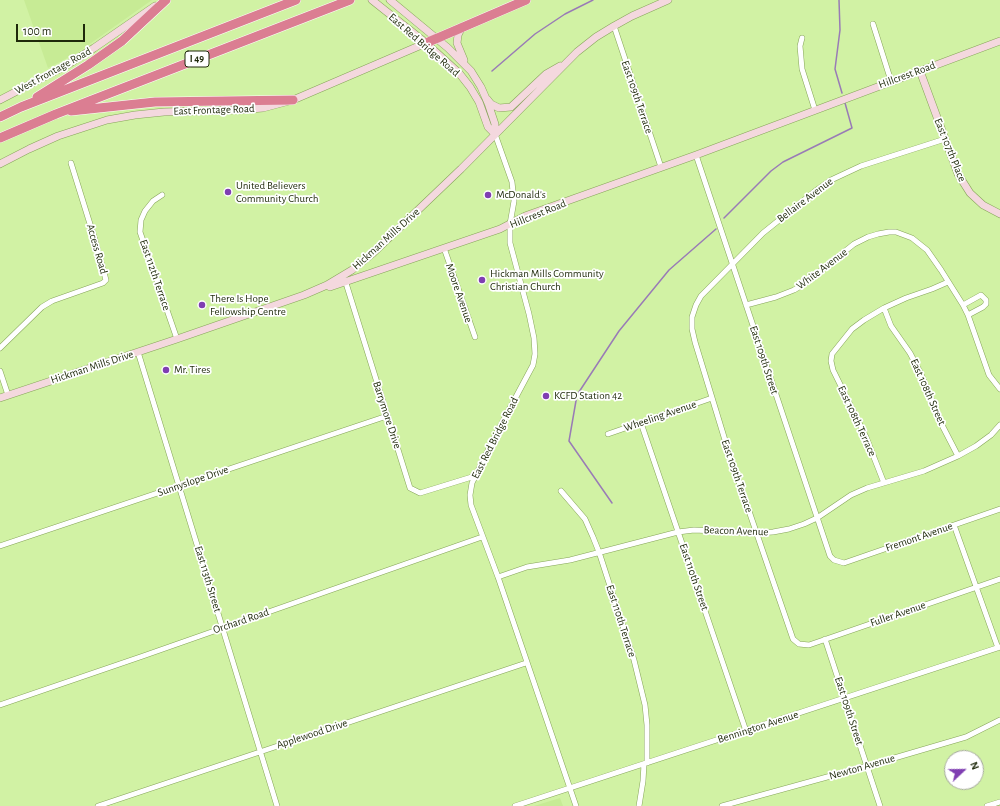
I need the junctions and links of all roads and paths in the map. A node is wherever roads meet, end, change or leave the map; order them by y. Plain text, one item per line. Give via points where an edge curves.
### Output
1 (163, 0) edge
2 (166, 0) edge
3 (296, 0) edge
4 (350, 0) edge
5 (372, 0) edge
6 (390, 0) edge
7 (516, 0) edge
8 (526, 0) edge
9 (668, 0) edge
10 (503, 9) junction
11 (873, 24) dead end
12 (614, 26) junction
13 (462, 27) junction
14 (437, 38) junction
15 (802, 38) dead end
16 (1000, 41) edge
17 (426, 43) junction
18 (567, 62) junction
19 (465, 64) junction
20 (920, 71) junction
21 (891, 82) junction
22 (486, 98) junction
23 (0, 100) edge
24 (293, 100) junction
25 (21, 108) junction
26 (814, 110) junction
27 (56, 114) junction
28 (0, 117) edge
29 (495, 134) junction
30 (0, 138) edge
31 (945, 139) junction
32 (696, 154) junction
33 (71, 163) dead end
34 (0, 164) edge
35 (661, 167) junction
36 (162, 195) dead end
37 (1000, 214) edge
38 (510, 224) junction
39 (444, 248) junction
40 (732, 264) junction
41 (344, 279) junction
42 (948, 282) junction
43 (304, 295) joint
44 (746, 305) junction
45 (963, 305) junction
46 (696, 307) joint
47 (884, 308) junction
48 (968, 315) junction
49 (475, 337) dead end
50 (176, 339) junction
51 (0, 348) edge
52 (138, 352) junction
53 (0, 371) edge
54 (1000, 389) edge
55 (8, 395) junction
56 (0, 398) edge
57 (712, 398) junction
58 (387, 416) junction
59 (641, 423) junction
60 (1000, 425) edge
61 (608, 434) dead end
62 (958, 456) junction
63 (475, 476) junction
64 (884, 483) junction
65 (180, 485) junction
66 (561, 491) dead end
67 (1000, 509) edge
68 (817, 518) junction
69 (954, 525) junction
70 (678, 532) junction
71 (757, 533) junction
72 (482, 537) junction
73 (0, 546) edge
74 (599, 552) junction
75 (837, 561) joint
76 (498, 577) junction
77 (1000, 579) edge
78 (976, 587) junction
79 (223, 627) junction
80 (825, 638) junction
81 (796, 641) joint
82 (999, 648) edge
83 (526, 662) junction
84 (845, 699) junction
85 (0, 705) edge
86 (1000, 720) edge
87 (746, 731) junction
88 (260, 752) junction
89 (646, 763) junction
90 (867, 766) junction
91 (571, 788) junction
92 (1000, 802) edge
93 (98, 806) edge
94 (277, 806) edge
95 (515, 806) edge
96 (576, 806) edge
97 (639, 806) edge
98 (722, 806) edge
99 (880, 806) edge
100 (987, 806) edge

1 - 23 street, West Frontage Road via 67,66
2 - 25 highway via 122,41
3 - 25 highway, I 49
4 - 27 highway, I 49
5 - 17 street, East Red Bridge Road
6 - 14 street, East Red Bridge Road
7 - 10 highway
8 - 10 highway
9 - 12 street, Hickman Mills Drive
10 - 13 highway
11 - 21 street
12 - 18 street, Hickman Mills Drive via 596,37
12 - 35 street, East 109th Terrace
13 - 14 highway
13 - 19 street via 457,42
14 - 17 highway
14 - 19 street, East Red Bridge Road
15 - 26 street via 802,69
16 - 20 street, Hillcrest Road
17 - 24 street, East Frontage Road
17 - 29 street, East Red Bridge Road via 459,73 470,87 479,102 488,127
18 - 22 street via 546,74 511,107 500,108
18 - 29 street, Hickman Mills Drive
19 - 22 street, East Red Bridge Road
20 - 21 street, Hillcrest Road
20 - 31 street, East 107th Place
21 - 26 street, Hillcrest Road
22 - 29 street, East Red Bridge Road via 495,124
24 - 27 highway via 154,102
24 - 34 street, East Frontage Road via 257,108 164,112 108,120 58,136
25 - 28 highway, I 49
26 - 32 street, Hillcrest Road
27 - 30 highway, I 49
29 - 38 street, East Red Bridge Road via 514,192
29 - 41 street, Hickman Mills Drive
31 - 37 street, East 107th Place via 958,174 970,193 983,205
31 - 40 street, Bellaire Avenue via 861,166 831,180 763,233
32 - 35 street, Hillcrest Road
32 - 40 street, East 109th Street
33 - 51 street, Access Road via 106,280 42,307
35 - 38 street, Hillcrest Road via 525,216
36 - 50 street, East 112th Terrace via 145,211 140,232
38 - 39 street, Hillcrest Road
38 - 63 street, East Red Bridge Road via 512,250 529,314 535,354 532,365
39 - 41 street, Hillcrest Road
39 - 49 street, Moore Avenue
40 - 44 street, East 109th Street
40 - 46 street, Bellaire Avenue via 701,296
41 - 43 street, Hillcrest Road
41 - 58 street, Barrymore Drive
42 - 44 street, White Avenue via 927,250 912,238 896,232 878,234 854,244 794,290
42 - 45 street
42 - 47 street
43 - 50 street, Hickman Mills Drive
44 - 68 street, East 109th Street
45 - 48 street
45 - 48 street via 981,296 986,300 983,307
46 - 57 street, East 109th Terrace via 692,316 692,329
47 - 62 street, East 108th Street via 891,326 920,372
47 - 64 street, East 108th Terrace via 852,329 832,354 831,360 833,370 866,437
48 - 54 street via 989,375
50 - 52 street, Hickman Mills Drive
52 - 55 street, Hickman Mills Drive
52 - 65 street, East 113th Street
53 - 55 street
55 - 56 street, Hickman Mills Drive
57 - 59 street, Wheeling Avenue
57 - 71 street, East 109th Terrace
58 - 63 street, Barrymore Drive via 410,488 420,493
58 - 65 street, Sunnyslope Drive
59 - 61 street, Wheeling Avenue
59 - 70 street, East 110th Street
60 - 62 street, Beacon Avenue via 991,435
62 - 64 street, Beacon Avenue via 924,471
63 - 72 street, East Red Bridge Road via 471,489 471,505
64 - 68 street, Beacon Avenue via 851,495
65 - 73 street, Sunnyslope Drive
65 - 79 street, East 113th Street
66 - 74 street, East 110th Terrace via 585,519
67 - 69 street, Fremont Avenue
68 - 71 street, Beacon Avenue via 789,529
68 - 75 street, East 109th Street via 830,556
69 - 75 street, Fremont Avenue via 844,563
69 - 78 street
70 - 71 street, Beacon Avenue via 694,530
70 - 74 street, Beacon Avenue
70 - 87 street, East 110th Street
71 - 81 street, East 109th Terrace via 793,639
72 - 76 street, East Red Bridge Road
72 - 79 street, Orchard Road
74 - 76 street, Beacon Avenue via 570,560 527,566
74 - 89 street, East 110th Terrace via 642,690 647,725
76 - 83 street, East Red Bridge Road
77 - 78 street, Fuller Avenue
78 - 80 street, Fuller Avenue
78 - 82 street
79 - 85 street, Orchard Road
79 - 88 street, East 113th Street
80 - 81 street, Fuller Avenue via 805,645
80 - 84 street, East 109th Street
82 - 84 street, Bennington Avenue
83 - 88 street, Applewood Drive
83 - 91 street, East Red Bridge Road
84 - 87 street, Bennington Avenue
84 - 90 street, East 109th Street
86 - 90 street, Newton Avenue via 966,737
87 - 89 street, Bennington Avenue
88 - 93 street, Applewood Drive
88 - 94 street, East 113th Street
89 - 91 street, Bennington Avenue
89 - 97 street, East 110th Terrace
90 - 98 street, Newton Avenue
90 - 99 street, East 109th Street
91 - 95 street, Bennington Avenue
91 - 96 street, East Red Bridge Road
92 - 100 street

